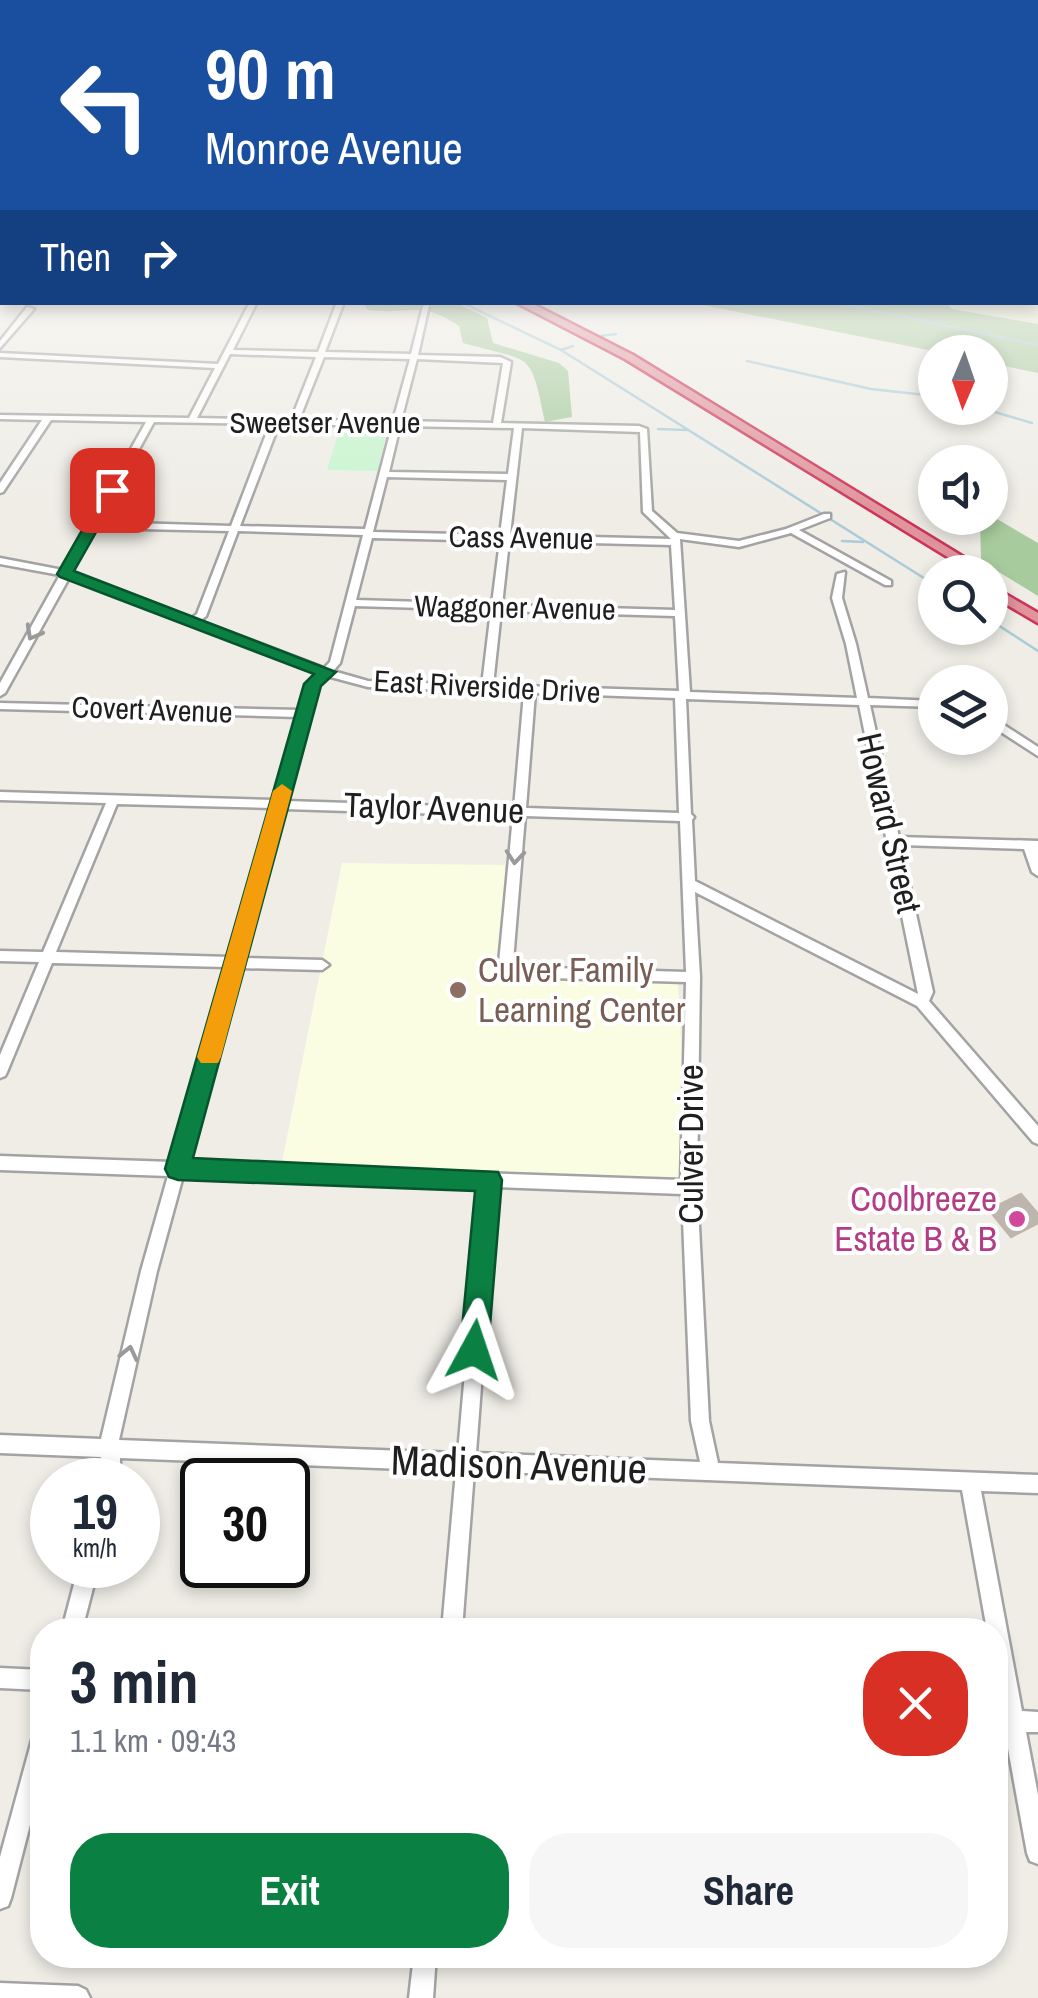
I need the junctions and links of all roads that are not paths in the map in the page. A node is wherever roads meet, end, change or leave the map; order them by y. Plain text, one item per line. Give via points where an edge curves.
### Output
1 (16, 325) edge
2 (243, 325) edge
3 (333, 325) edge
4 (422, 325) edge
5 (556, 325) edge
6 (567, 325) edge
7 (0, 328) edge
8 (14, 328) junction
9 (0, 346) edge
10 (230, 352) junction
11 (322, 354) junction
12 (0, 355) edge
13 (414, 357) junction
14 (218, 366) junction
15 (0, 417) edge
16 (48, 418) junction
17 (151, 420) junction
18 (191, 422) junction
19 (276, 423) junction
20 (294, 423) junction
21 (396, 423) junction
22 (497, 425) junction
23 (518, 426) junction
24 (384, 474) junction
25 (512, 477) junction
26 (0, 490) edge
27 (826, 516) dead end
28 (93, 525) junction
29 (235, 529) junction
30 (792, 530) junction
31 (368, 534) junction
32 (505, 538) junction
33 (675, 538) junction
34 (935, 555) edge
35 (953, 555) edge
36 (0, 561) edge
37 (65, 574) junction
38 (842, 574) dead end
39 (888, 583) dead end
40 (1008, 589) edge
41 (1008, 600) edge
42 (350, 604) junction
43 (1038, 607) edge
44 (497, 608) junction
45 (679, 613) junction
46 (1038, 619) edge
47 (194, 621) junction
48 (327, 672) junction
49 (4, 677) edge
50 (487, 689) junction
51 (530, 690) junction
52 (0, 692) edge
53 (682, 694) junction
54 (862, 700) junction
55 (918, 703) edge
56 (0, 706) edge
57 (304, 714) junction
58 (1008, 732) edge
59 (1038, 752) edge
60 (0, 796) edge
61 (113, 800) junction
62 (279, 804) junction
63 (519, 810) junction
64 (688, 817) junction
65 (895, 841) junction
66 (1033, 845) edge
67 (1038, 872) edge
68 (691, 884) junction
69 (0, 956) edge
70 (47, 957) junction
71 (236, 962) junction
72 (322, 966) dead end
73 (693, 977) junction
74 (922, 1002) junction
75 (0, 1072) edge
76 (1038, 1137) edge
77 (0, 1163) edge
78 (178, 1169) junction
79 (489, 1180) junction
80 (689, 1187) junction
81 (0, 1444) edge
82 (111, 1448) junction
83 (111, 1458) edge
84 (467, 1461) junction
85 (710, 1472) junction
86 (970, 1482) junction
87 (1038, 1484) edge
88 (83, 1588) edge
89 (75, 1618) edge
90 (453, 1618) edge
91 (990, 1618) edge
92 (0, 1678) edge
93 (30, 1679) edge
94 (1008, 1721) edge
95 (1038, 1722) edge
96 (1008, 1733) edge
97 (30, 1785) edge
98 (1038, 1853) edge
99 (0, 1898) edge
100 (424, 1968) edge
101 (0, 1995) edge
102 (78, 1998) edge
103 (421, 1998) edge

1 - 8 street
2 - 10 street
3 - 11 street
4 - 13 street
5 - 34 highway
6 - 35 highway via 629,356
7 - 8 street
8 - 9 street
10 - 11 street
10 - 14 street
11 - 13 street
11 - 20 street
12 - 14 street
13 - 21 street
13 - 22 street via 507,362
14 - 18 street
15 - 16 street, Sweetser Avenue
16 - 17 street, Sweetser Avenue
16 - 26 street
17 - 18 street, Sweetser Avenue
17 - 28 street
18 - 19 street, Sweetser Avenue
19 - 20 street, Sweetser Avenue
19 - 29 street
20 - 21 street, Sweetser Avenue
21 - 22 street, Sweetser Avenue
21 - 24 street
22 - 23 street, Sweetser Avenue
23 - 25 street
23 - 33 street, Sweetser Avenue via 642,430 648,512
24 - 25 street
24 - 31 street
25 - 32 street
27 - 30 street, Cass Avenue
28 - 29 street, Cass Avenue
28 - 37 street
29 - 31 street, Cass Avenue
29 - 47 street
30 - 33 street, Cass Avenue via 728,545
30 - 39 street
31 - 32 street, Cass Avenue
31 - 42 street
32 - 33 street, Cass Avenue
32 - 44 street
33 - 45 street, Culver Drive
36 - 37 street, East Riverside Drive
37 - 47 street, East Riverside Drive
37 -> 49 street
38 - 54 street, Howard Street via 837,598
40 - 43 highway
41 - 46 highway
42 - 44 street, Waggoner Avenue
42 - 48 street
44 - 45 street, Waggoner Avenue
44 - 50 street
45 - 53 street, Culver Drive
47 - 48 street, East Riverside Drive
48 - 50 street, East Riverside Drive via 368,684
48 - 57 street via 313,684
49 - 52 street
50 - 51 street, East Riverside Drive
51 - 53 street, East Riverside Drive
51 - 63 street
53 - 54 street, East Riverside Drive
53 - 64 street, Culver Drive
54 - 55 street, East Riverside Drive
54 - 65 street, Howard Street
56 - 57 street, Covert Avenue
57 - 62 street
58 - 59 street
60 - 61 street, Taylor Avenue
61 - 62 street, Taylor Avenue
61 - 70 street
62 - 63 street, Taylor Avenue
62 - 71 street
63 - 64 street, Taylor Avenue
63 -> 73 street via 506,963 512,970
64 - 68 street, Culver Drive
65 - 66 street
65 - 74 street, Howard Street via 926,992
66 - 67 street
68 - 73 street, Culver Drive
68 - 74 street
69 - 70 street
70 - 71 street
70 - 75 street
71 - 72 street
71 - 78 street
73 - 80 street, Culver Drive
74 - 76 street
77 - 78 street
78 - 79 street
82 -> 78 street
79 - 80 street
79 - 84 street
80 - 85 street, Culver Drive via 700,1421
81 - 82 street, Madison Avenue
82 - 83 street
82 - 84 street, Madison Avenue
84 - 85 street, Madison Avenue
84 - 90 street
85 - 86 street, Madison Avenue
86 - 87 street, Madison Avenue
86 - 91 street
88 - 89 street
92 - 93 street
94 - 95 street
96 - 98 street
97 - 99 street
100 - 103 street
101 - 102 street

